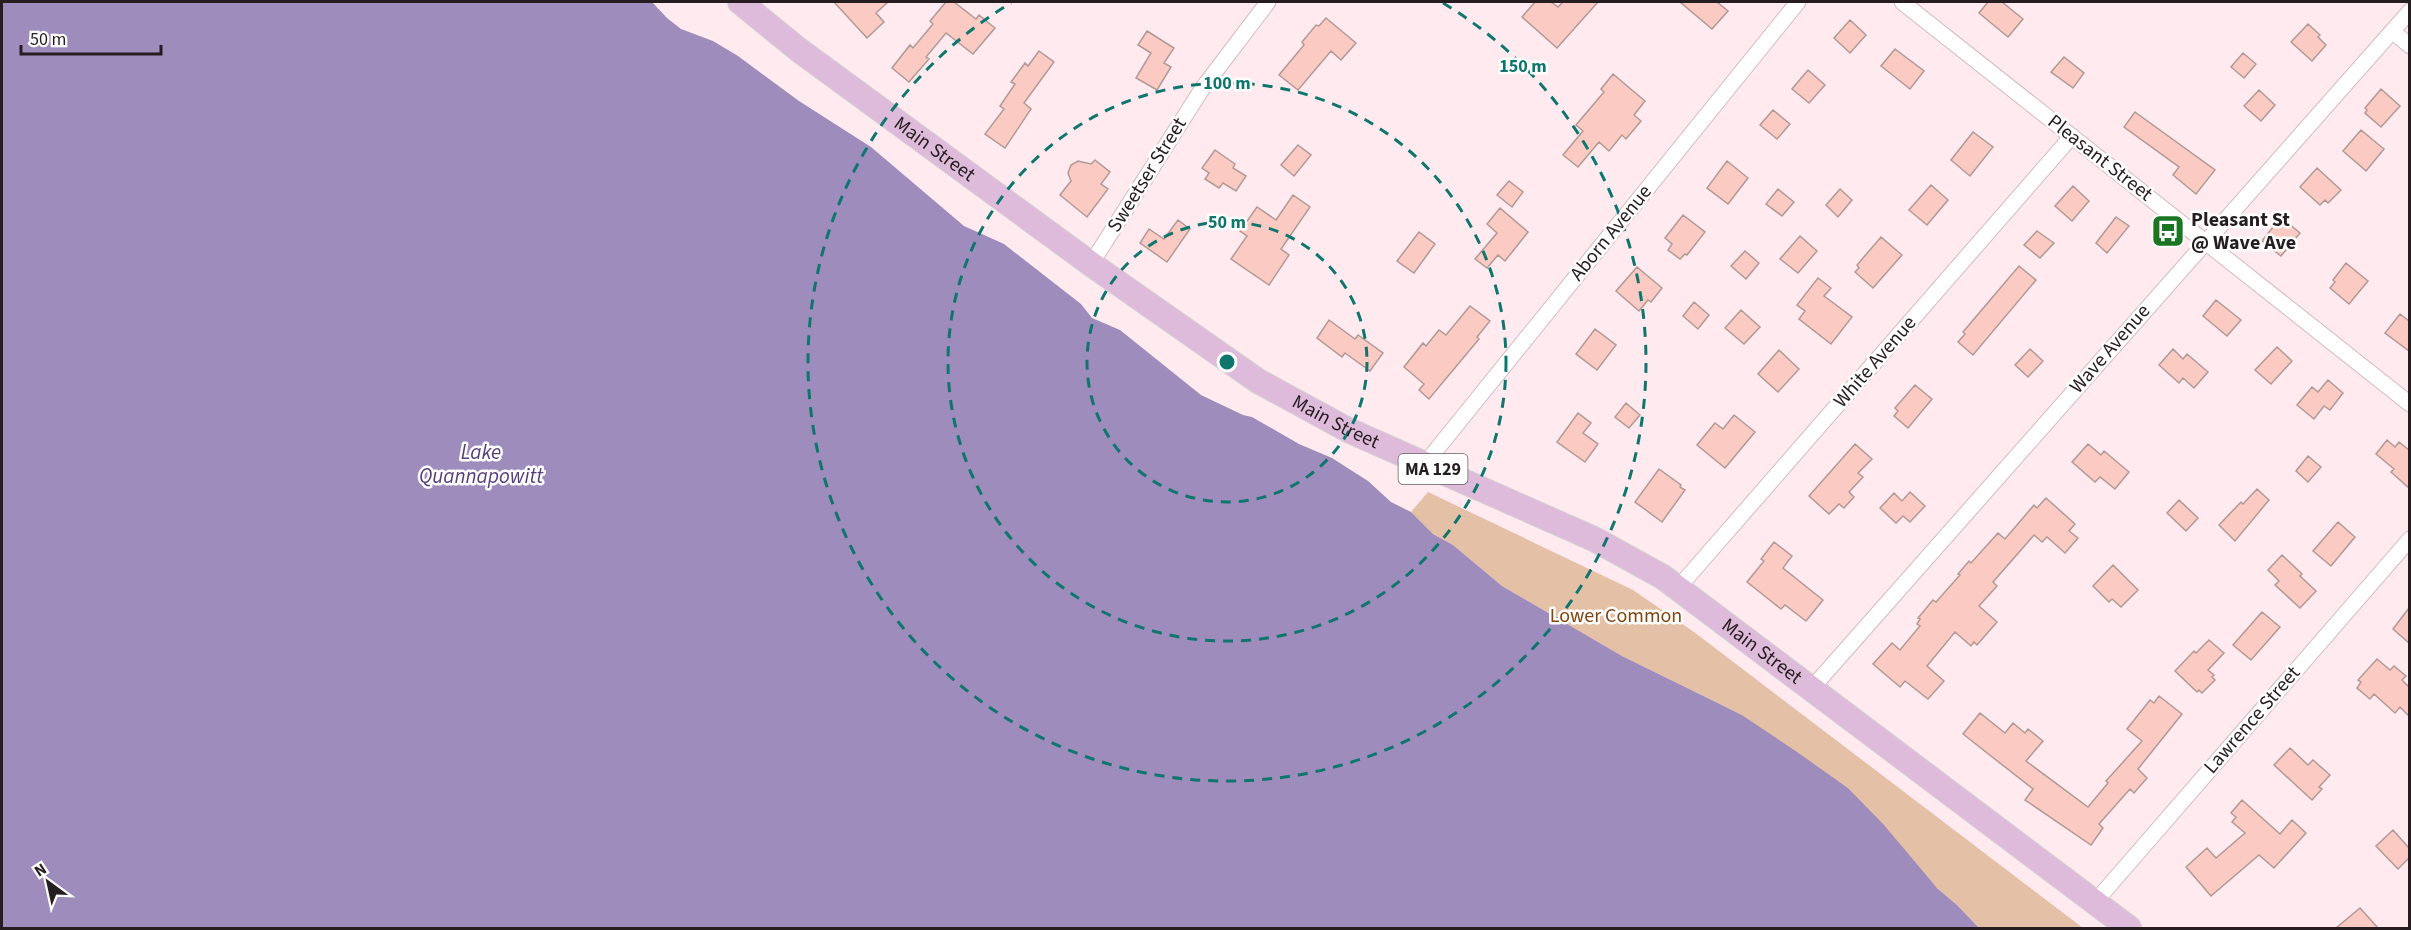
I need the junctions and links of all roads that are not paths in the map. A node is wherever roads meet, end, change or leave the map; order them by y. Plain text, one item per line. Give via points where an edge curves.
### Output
1 (740, 2) edge
2 (1268, 2) edge
3 (1798, 2) edge
4 (1902, 2) edge
5 (2409, 11) edge
6 (2392, 31) junction
7 (2409, 46) edge
8 (2072, 136) junction
9 (2205, 241) junction
10 (1091, 264) junction
11 (2409, 404) edge
12 (1424, 465) junction
13 (2409, 539) edge
14 (1678, 588) junction
15 (1812, 688) junction
16 (2094, 902) junction
17 (2129, 928) edge

1 - 10 main road, Main Street / MA 129 via 799,50
2 - 10 street, Sweetser Street via 1202,89
3 - 12 street, Aborn Avenue
4 - 8 street, Pleasant Street
5 - 6 street, Wave Avenue
6 - 7 street
6 - 9 street, Wave Avenue
8 - 9 street, Pleasant Street
8 - 14 street, White Avenue
9 - 11 street, Pleasant Street
9 - 15 street, Wave Avenue
10 - 12 main road, Main Street / MA 129 via 1265,385
12 - 14 main road, Main Street / MA 129 via 1594,538
13 - 16 street, Lawrence Street
14 - 15 main road, Main Street / MA 129
15 - 16 main road, Main Street / MA 129
16 - 17 main road, Main Street / MA 129

